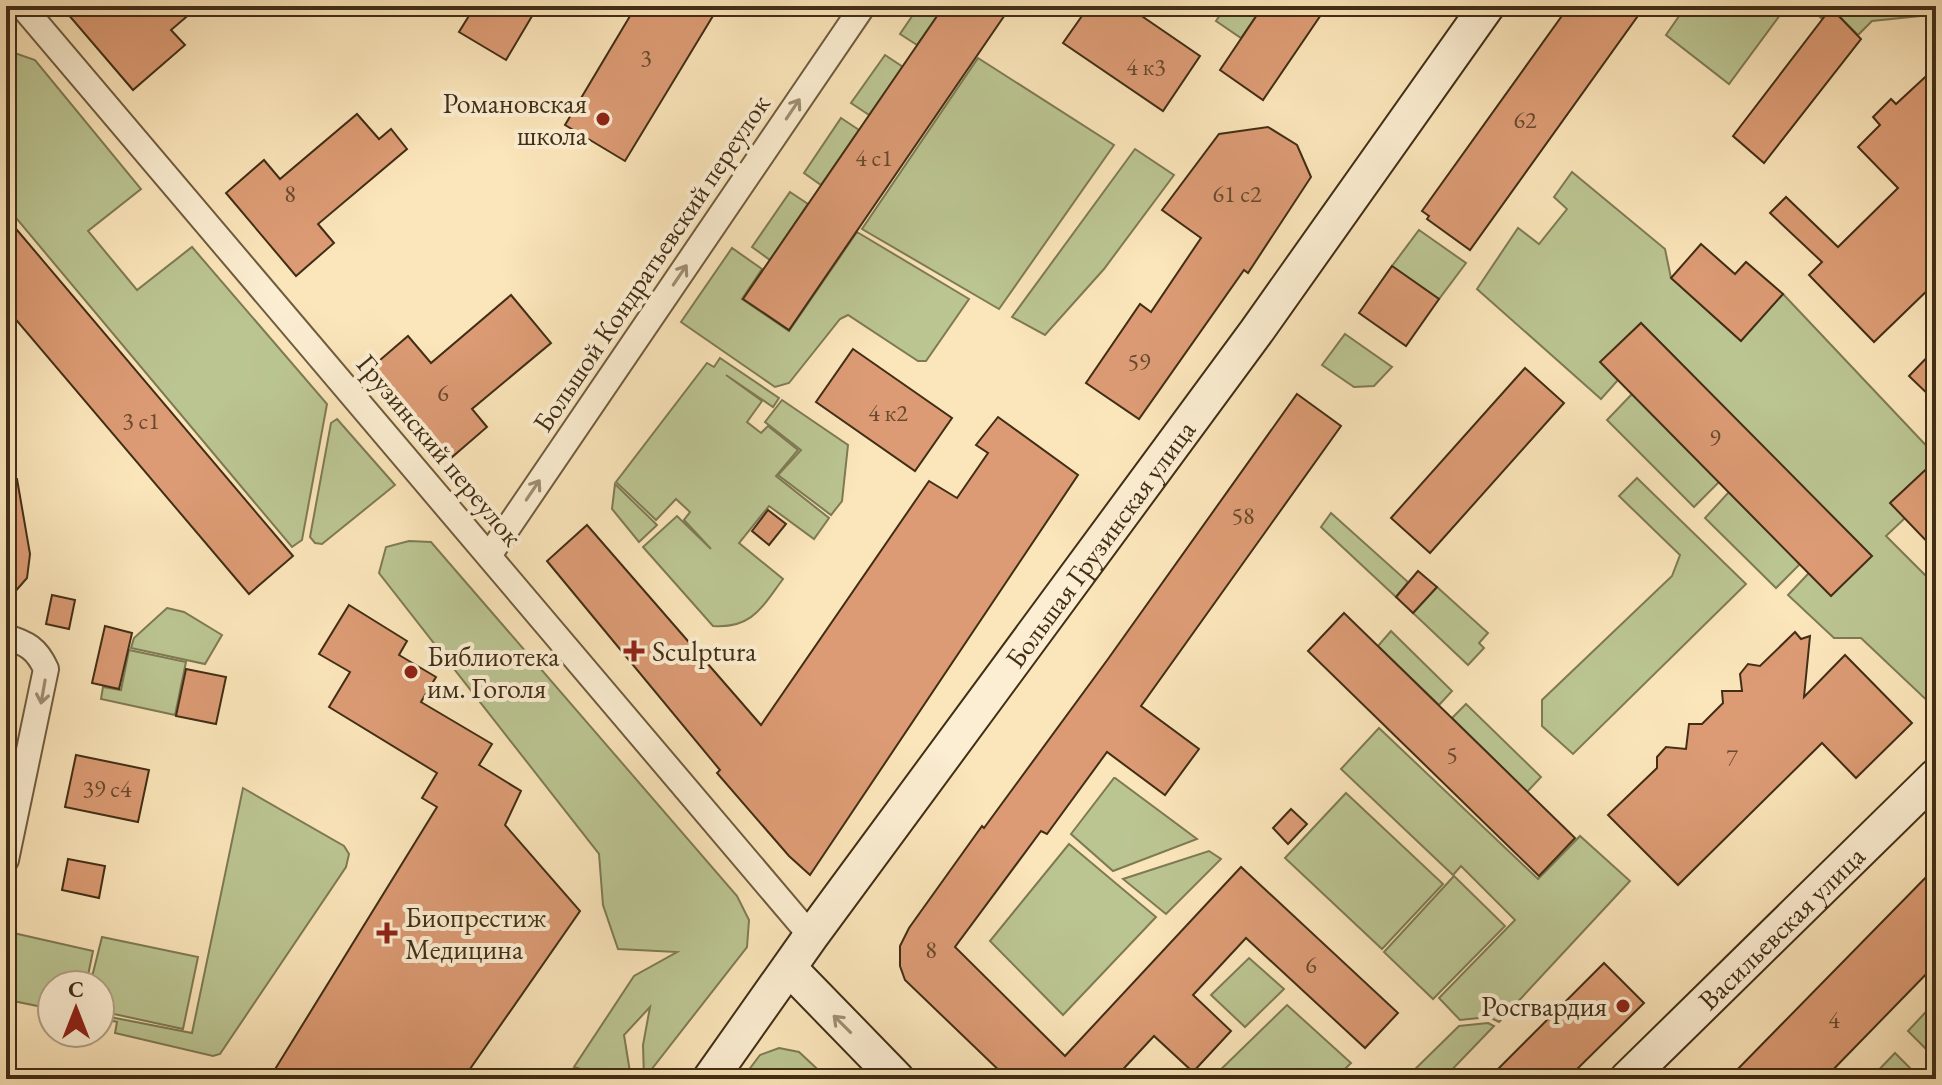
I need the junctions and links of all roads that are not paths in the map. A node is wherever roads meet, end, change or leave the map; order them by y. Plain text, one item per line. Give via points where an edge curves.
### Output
1 (22, 6) edge
2 (863, 6) edge
3 (1487, 6) edge
4 (490, 554) junction
5 (6, 637) edge
6 (1936, 776) edge
7 (6, 860) edge
8 (811, 936) junction
9 (789, 968) junction
10 (710, 1079) edge
11 (897, 1079) edge
12 (1627, 1079) edge

1 - 4 street, Грузинский переулок
4 -> 2 street, Большой Кондратьевский переулок
3 - 8 main road, Большая Грузинская улица via 1256,332
4 - 8 street, Грузинский переулок
5 -> 7 street via 27,643 46,669
6 - 12 main road, Васильевская улица
8 - 9 main road, Большая Грузинская улица
9 - 10 main road, Большая Грузинская улица
11 -> 9 main road

